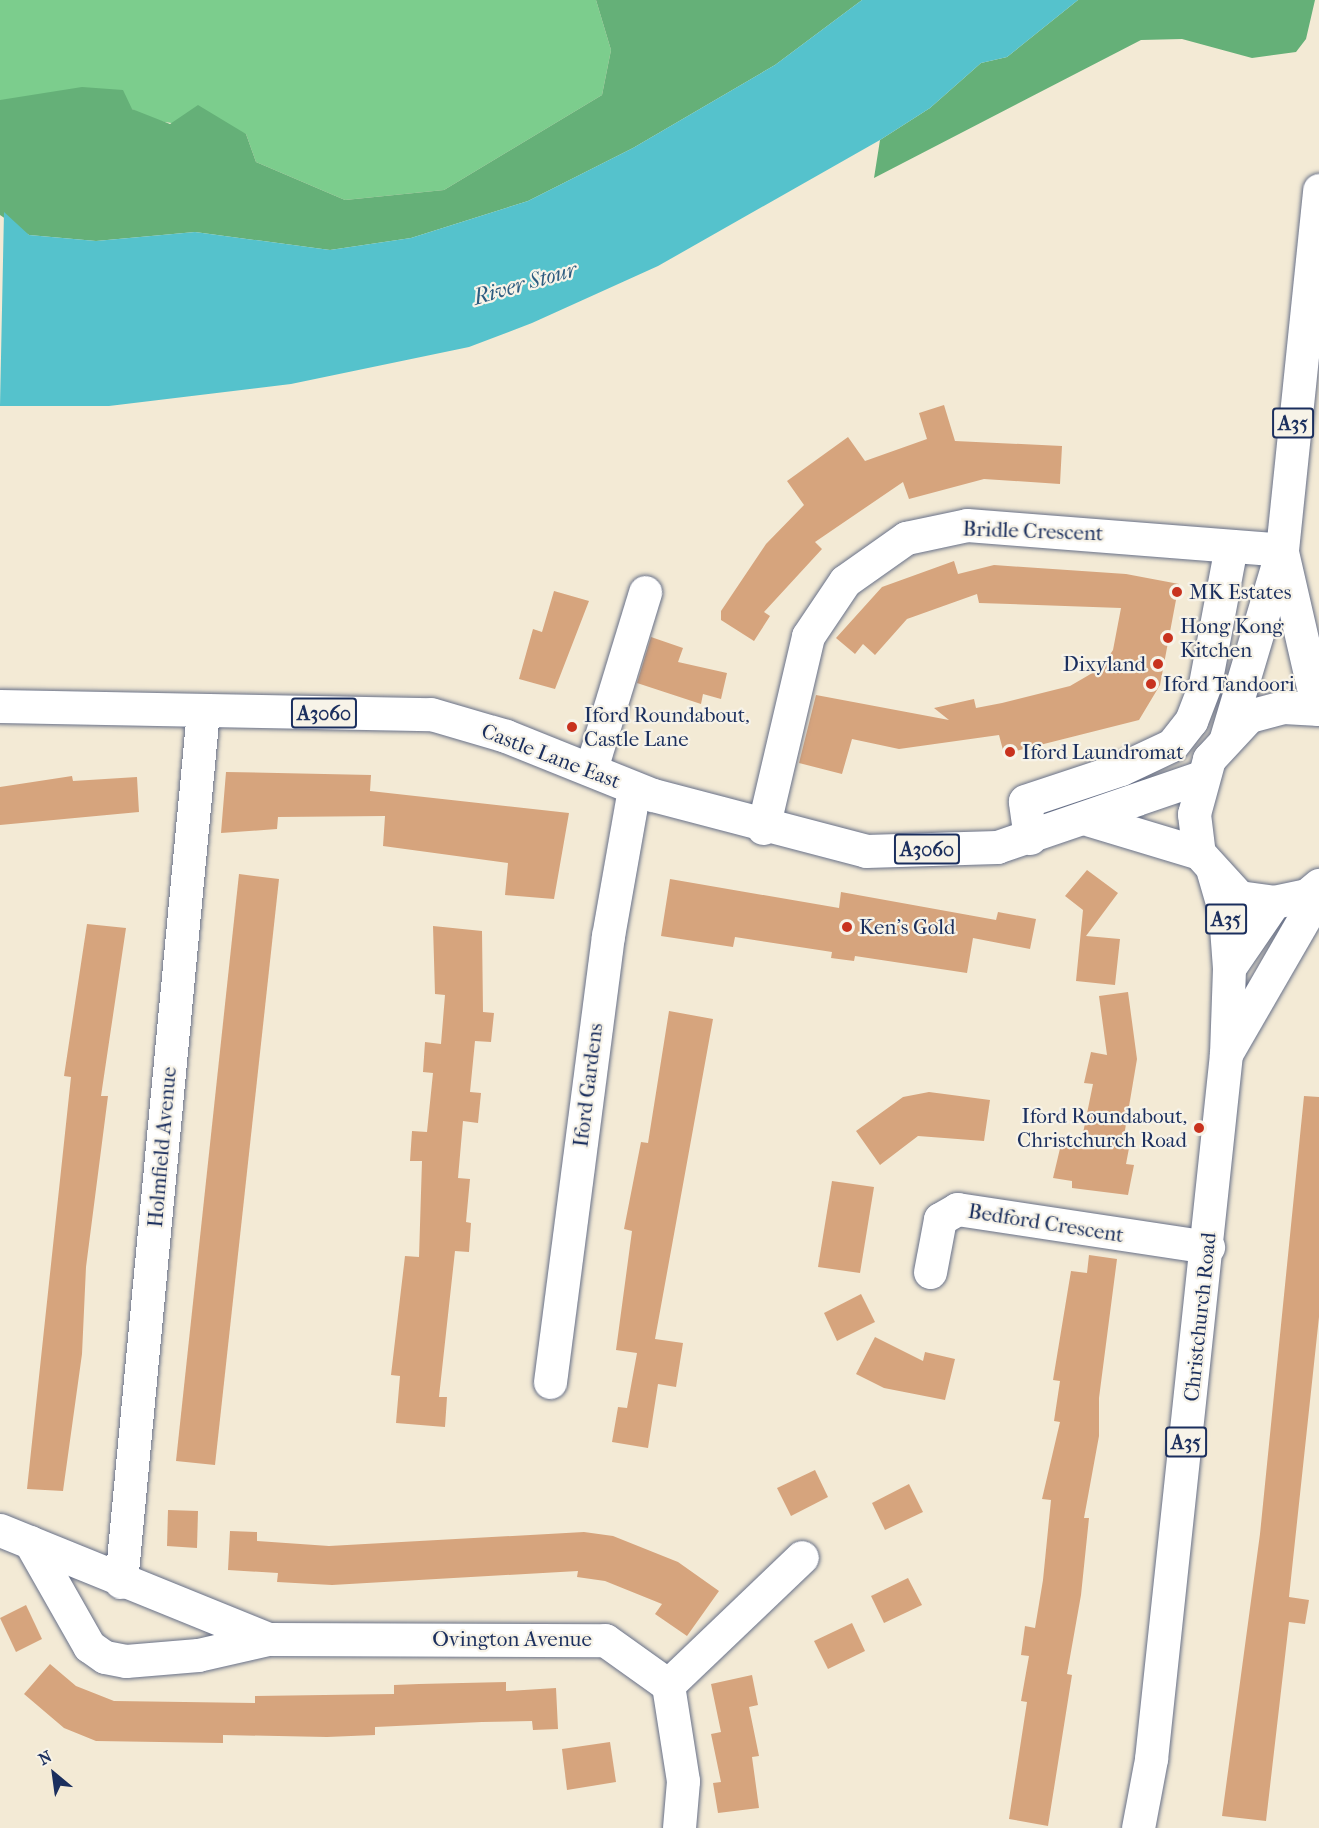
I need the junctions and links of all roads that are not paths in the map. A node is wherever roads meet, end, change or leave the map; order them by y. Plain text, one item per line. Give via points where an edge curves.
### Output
1 (1319, 190) edge
2 (1312, 292) edge
3 (1231, 546) junction
4 (1282, 550) junction
5 (645, 592) dead end
6 (0, 706) edge
7 (1318, 709) edge
8 (203, 712) junction
9 (1226, 738) junction
10 (591, 769) junction
11 (1203, 777) junction
12 (634, 788) junction
13 (1090, 820) junction
14 (763, 828) junction
15 (1030, 838) junction
16 (1206, 863) junction
17 (1319, 885) edge
18 (1319, 893) edge
19 (1274, 902) junction
20 (1229, 968) junction
21 (1226, 1054) junction
22 (1208, 1247) junction
23 (930, 1272) dead end
24 (550, 1382) dead end
25 (0, 1530) edge
26 (30, 1542) junction
27 (802, 1557) dead end
28 (121, 1582) junction
29 (268, 1639) junction
30 (668, 1685) junction
31 (680, 1828) edge
32 (1138, 1828) edge

1 - 2 street, A35
2 - 4 street, A35
3 - 4 street, Bridle Crescent
3 - 14 street, Bridle Crescent via 967,525 906,538 845,581 808,636
3 - 15 street via 1204,684 1191,721 1172,745 1121,770 1025,801
4 - 7 street, A35
4 - 9 street, A35
5 - 10 street
6 - 8 street, Castle Lane East / A3060
7 - 9 street via 1283,707 1250,716
8 - 10 street, Castle Lane East / A3060 via 430,714
8 - 28 street, Holmfield Avenue
9 - 11 street, Christchurch Road
10 - 12 street, Castle Lane East / A3060
11 - 13 street, Castle Lane East / A3060
11 - 16 street, Christchurch Road via 1194,814
12 - 14 street, Castle Lane East / A3060
12 - 24 street, Iford Gardens via 608,936
13 - 15 street, Castle Lane East / A3060
13 - 16 street
14 - 15 street, Castle Lane East / A3060 via 866,851 996,848
16 - 19 street via 1239,897
16 - 20 street, Christchurch Road / A35 via 1226,913
17 - 19 street via 1306,895
18 - 21 street, Christchurch Road / A35
19 - 20 street, A35
20 - 21 street, Christchurch Road / A35
21 - 22 street, Christchurch Road / A35
22 - 23 street, Bedford Crescent via 957,1209 940,1219
22 - 32 street, Christchurch Road / A35 via 1151,1759
25 - 26 street, Ovington Avenue
26 - 28 street, Ovington Avenue
26 - 29 street, Ovington Avenue via 89,1646 105,1656 126,1661 198,1655
27 - 30 street
28 - 29 street, Ovington Avenue
29 - 30 street, Ovington Avenue via 604,1640
30 - 31 street via 683,1781

